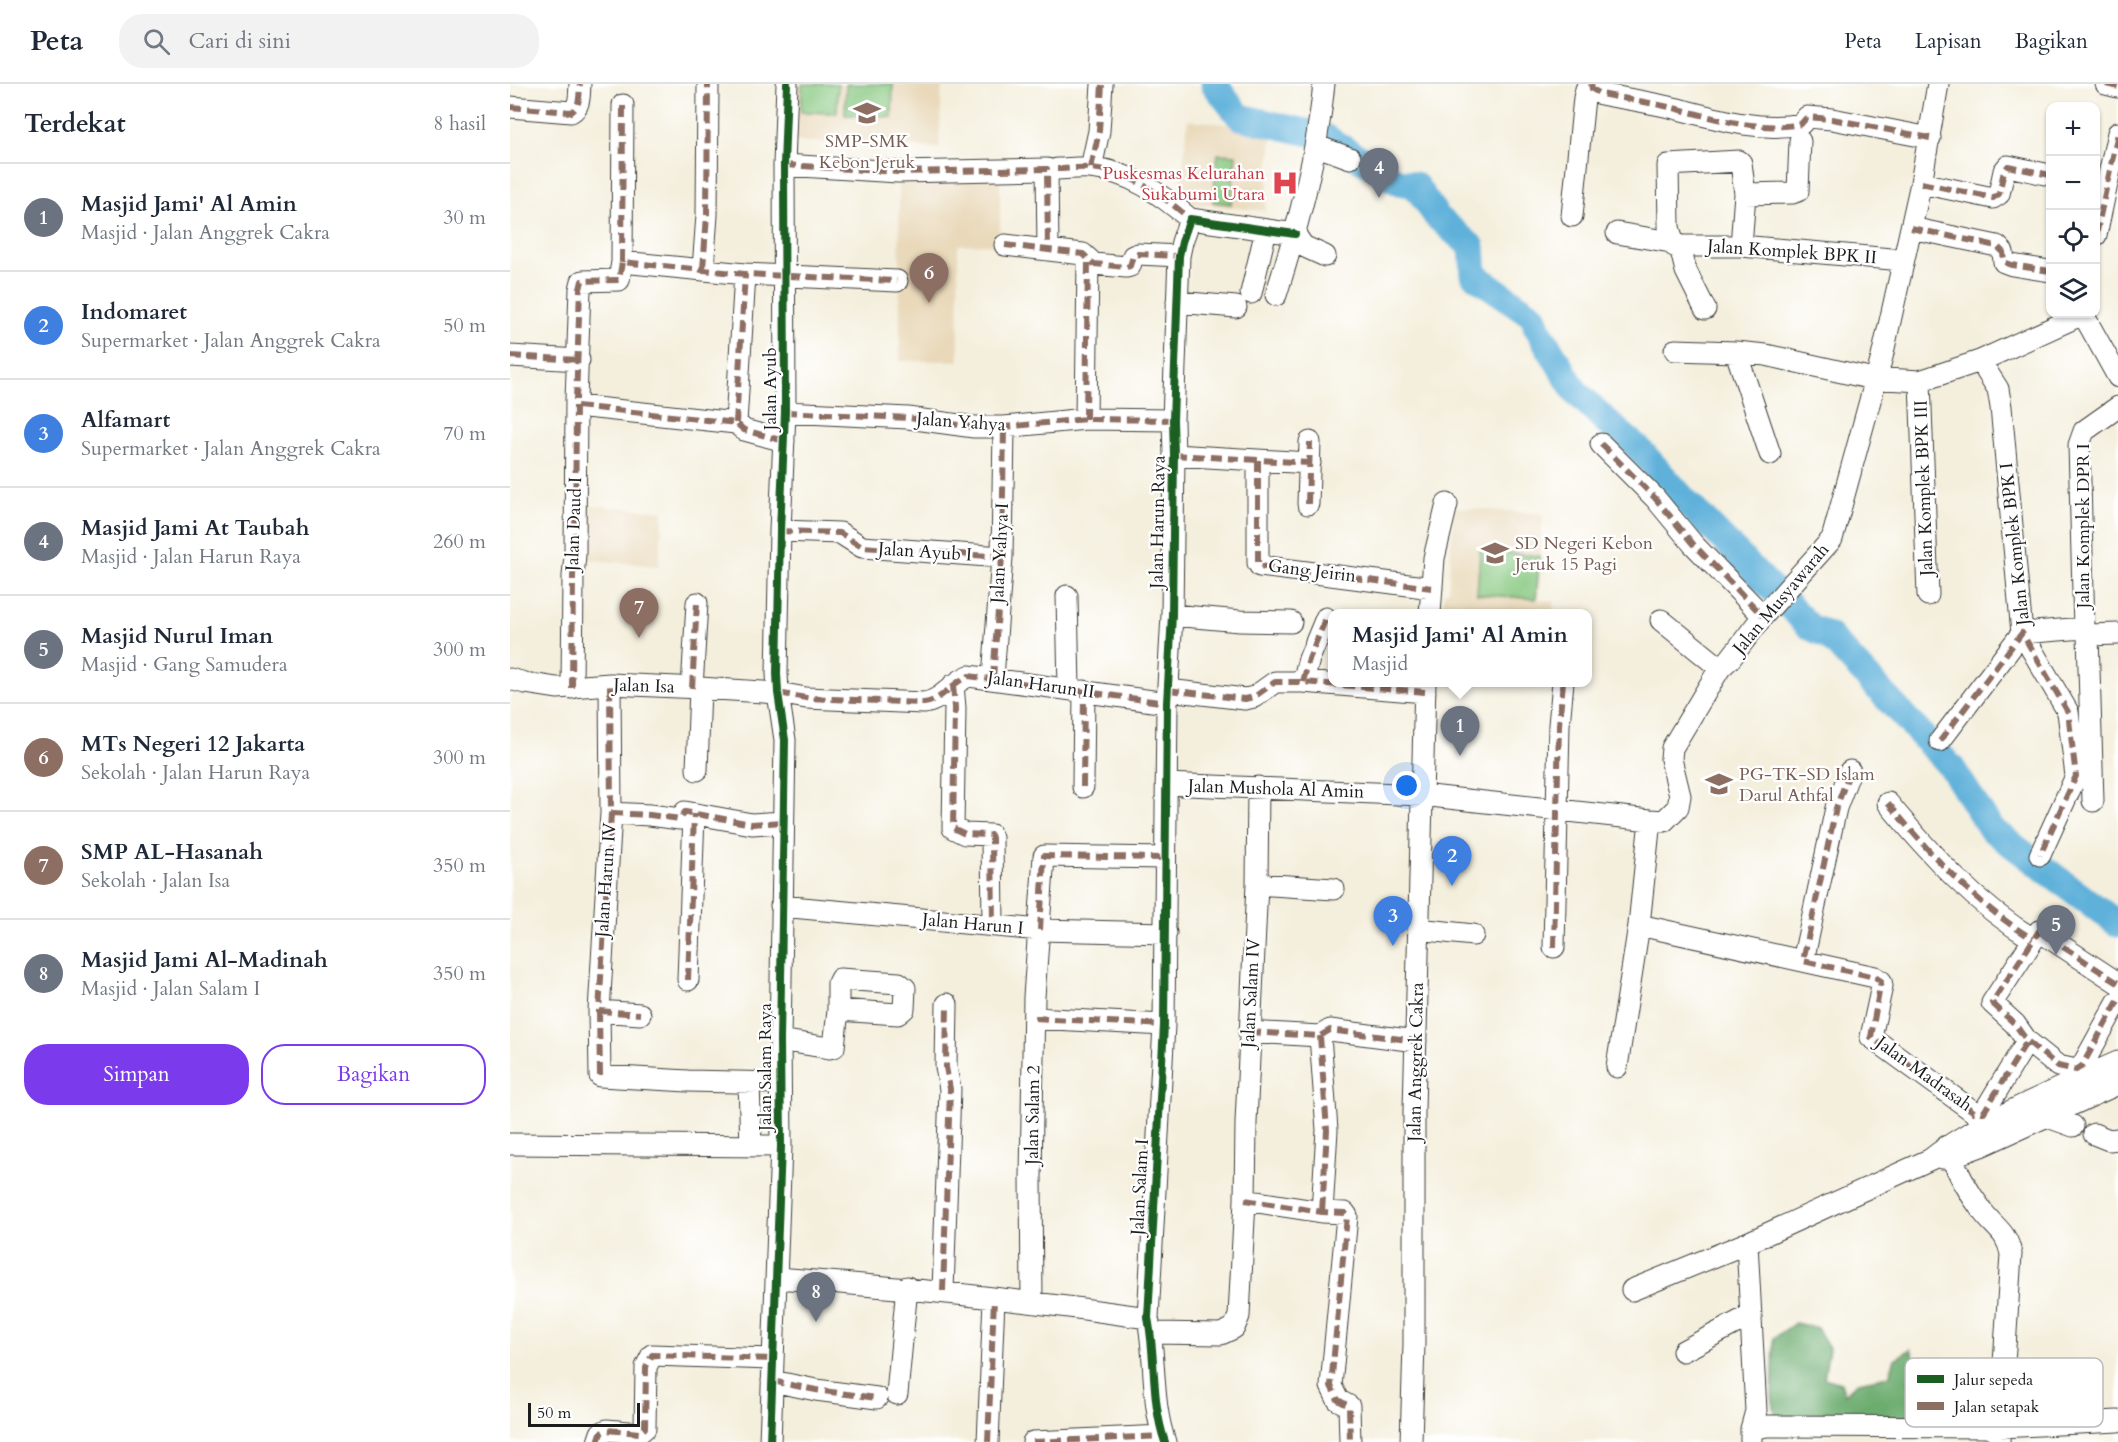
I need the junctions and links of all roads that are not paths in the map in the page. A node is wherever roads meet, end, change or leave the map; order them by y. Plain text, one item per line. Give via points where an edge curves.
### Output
1 (580, 84) edge
2 (708, 84) edge
3 (787, 84) edge
4 (1102, 84) edge
5 (1324, 84) edge
6 (1591, 84) edge
7 (1938, 84) edge
8 (2106, 84) edge
9 (2118, 87) edge
10 (623, 105) dead end
11 (510, 106) edge
12 (2118, 133) edge
13 (1318, 136) junction
14 (1930, 138) junction
15 (1800, 141) dead end
16 (1350, 158) dead end
17 (784, 165) junction
18 (1091, 168) junction
19 (1052, 169) junction
20 (2046, 175) edge
21 (2107, 182) edge
22 (1921, 183) junction
23 (1744, 194) junction
24 (1572, 216) dead end
25 (2100, 216) edge
26 (1190, 219) junction
27 (1911, 228) junction
28 (1266, 230) junction
29 (1617, 233) dead end
30 (1295, 234) junction
31 (1676, 244) junction
32 (1005, 245) dead end
33 (1741, 246) junction
34 (1048, 250) junction
35 (1179, 256) junction
36 (1325, 256) dead end
37 (1088, 259) junction
38 (1903, 260) junction
39 (622, 262) junction
40 (703, 269) junction
41 (2046, 271) edge
42 (745, 274) junction
43 (784, 276) junction
44 (897, 281) dead end
45 (1276, 295) dead end
46 (1177, 302) junction
47 (1705, 309) dead end
48 (2074, 318) edge
49 (2085, 318) edge
50 (1676, 350) dead end
51 (1736, 352) junction
52 (510, 356) edge
53 (579, 360) junction
54 (1980, 361) junction
55 (2118, 377) edge
56 (1876, 378) junction
57 (1920, 381) junction
58 (577, 406) junction
59 (2118, 407) edge
60 (785, 412) junction
61 (1086, 419) junction
62 (1173, 420) junction
63 (736, 423) junction
64 (1004, 427) junction
65 (784, 441) junction
66 (1310, 442) dead end
67 (1601, 444) dead end
68 (1770, 454) dead end
69 (1174, 455) junction
70 (1258, 460) junction
71 (1310, 463) junction
72 (1308, 504) dead end
73 (1447, 504) dead end
74 (780, 531) junction
75 (1002, 557) junction
76 (1432, 588) junction
77 (1928, 595) dead end
78 (1067, 596) dead end
79 (697, 603) dead end
80 (1430, 609) edge
81 (1172, 615) junction
82 (1764, 615) junction
83 (1326, 618) dead end
84 (1661, 620) dead end
85 (1291, 621) dead end
86 (2086, 632) junction
87 (2022, 633) junction
88 (2118, 634) edge
89 (1720, 668) junction
90 (993, 678) junction
91 (510, 679) edge
92 (1304, 682) junction
93 (1328, 683) edge
94 (610, 684) junction
95 (953, 685) junction
96 (1425, 687) edge
97 (1563, 687) edge
98 (572, 688) junction
99 (696, 688) junction
100 (1076, 690) junction
101 (778, 693) junction
102 (1168, 697) junction
103 (1940, 741) dead end
104 (697, 770) dead end
105 (1850, 771) dead end
106 (1166, 784) junction
107 (1083, 787) dead end
108 (1258, 787) junction
109 (1421, 795) junction
110 (2093, 801) dead end
111 (1888, 803) dead end
112 (1557, 809) junction
113 (611, 813) junction
114 (694, 814) junction
115 (1650, 820) junction
116 (783, 822) junction
117 (2040, 855) dead end
118 (1165, 858) junction
119 (1257, 884) junction
120 (1334, 889) dead end
121 (781, 906) junction
122 (993, 925) junction
123 (1639, 925) junction
124 (1418, 929) junction
125 (1040, 930) junction
126 (1166, 933) junction
127 (1473, 935) dead end
128 (2033, 939) junction
129 (1554, 947) dead end
130 (1803, 961) junction
131 (688, 980) dead end
132 (2118, 983) edge
133 (2118, 1001) edge
134 (947, 1004) dead end
135 (838, 1010) dead end
136 (599, 1011) junction
137 (640, 1014) dead end
138 (1035, 1018) junction
139 (1164, 1025) junction
140 (1249, 1032) junction
141 (1320, 1036) junction
142 (780, 1040) junction
143 (1416, 1041) junction
144 (2027, 1041) junction
145 (2118, 1062) edge
146 (1617, 1067) dead end
147 (750, 1083) junction
148 (780, 1083) junction
149 (2118, 1084) edge
150 (2045, 1094) junction
151 (2048, 1117) junction
152 (2073, 1126) dead end
153 (2094, 1134) dead end
154 (2118, 1139) edge
155 (510, 1144) edge
156 (751, 1146) junction
157 (781, 1146) junction
158 (1943, 1154) junction
159 (1245, 1200) junction
160 (1322, 1212) junction
161 (1747, 1243) junction
162 (777, 1278) junction
163 (907, 1287) junction
164 (1632, 1290) dead end
165 (943, 1292) junction
166 (994, 1299) junction
167 (1032, 1301) junction
168 (1751, 1315) junction
169 (1150, 1326) junction
170 (1683, 1351) dead end
171 (2004, 1358) edge
172 (773, 1359) junction
173 (772, 1381) junction
174 (2118, 1421) edge
175 (2103, 1423) edge
176 (2067, 1427) edge
177 (1758, 1430) edge
178 (1888, 1434) edge
179 (1999, 1435) edge
180 (1164, 1439) edge
181 (598, 1442) edge
182 (770, 1442) edge
183 (988, 1442) edge
184 (1033, 1442) edge
185 (1350, 1442) edge
186 (1411, 1442) edge

1 - 11 street via 579,102 571,112
2 - 40 street
3 - 17 street, Jalan Ayub
4 - 18 street via 1099,131
5 - 13 street
6 - 14 street via 1601,94 1742,123 1798,125 1807,117
6 - 24 street via 1584,98
7 - 14 street, Jalan Musyawarah
8 - 9 street
10 - 39 street
12 - 21 street
13 - 16 street
13 - 30 street
14 - 22 street, Jalan Musyawarah
15 - 23 street via 1798,191
17 - 19 street via 898,172
17 - 43 street, Jalan Ayub
18 - 19 street
18 - 26 street via 1137,181
19 - 34 street
20 - 22 street via 2008,166 1999,194 1993,198
21 - 25 street
22 - 27 street, Jalan Musyawarah
23 - 31 street via 1742,166 1738,161 1668,165 1668,210
23 - 33 street
26 - 28 street
26 - 35 street, Jalan Harun Raya
27 - 38 street, Jalan Musyawarah
27 - 41 street via 1997,246 2003,252 2004,262
28 - 30 street
28 - 46 street via 1243,300
29 - 31 street, Jalan Komplek BPK II
30 - 36 street via 1303,246
30 - 45 street
31 - 33 street, Jalan Komplek BPK II
31 - 47 street
32 - 34 street
33 - 38 street, Jalan Komplek BPK II
34 - 37 street via 1083,254
35 - 37 street via 1138,254 1126,267 1094,264
35 - 46 street, Jalan Harun Raya
37 - 61 street
38 - 56 street, Jalan Musyawarah
39 - 40 street
39 - 53 street, Jalan Daud I via 619,280 581,283
40 - 42 street
42 - 43 street
42 - 63 street
43 - 44 street
43 - 60 street, Jalan Ayub
46 - 62 street, Jalan Harun Raya
48 - 54 street
49 - 55 street
50 - 51 street
51 - 56 street
51 - 68 street
52 - 53 street
53 - 58 street, Jalan Daud I
54 - 57 street
54 - 87 street, Jalan Komplek BPK I via 1998,390 2001,406
56 - 57 street
56 - 82 street, Jalan Musyawarah via 1832,538
57 - 77 street, Jalan Komplek BPK III
58 - 63 street
58 - 98 street, Jalan Daud I
59 - 86 street, Jalan Komplek DPR I via 2084,431 2079,445
60 - 64 street, Jalan Yahya
60 - 65 street, Jalan Ayub
61 - 62 street, Jalan Yahya
61 - 64 street, Jalan Yahya
62 - 69 street, Jalan Harun Raya
63 - 65 street via 744,430
64 - 75 street, Jalan Yahya I
65 - 74 street, Jalan Ayub
66 - 71 street
67 - 82 street
69 - 70 street
69 - 81 street, Jalan Harun Raya
70 - 71 street
70 - 76 street, Gang Jeirin via 1260,566
71 - 72 street
73 - 76 street via 1434,558
74 - 75 street, Jalan Ayub I via 840,533 862,547
74 - 101 street, Jalan Ayub
75 - 90 street, Jalan Yahya I
76 - 80 street
78 - 100 street
79 - 99 street
81 - 85 street
81 - 102 street, Jalan Harun Raya
82 - 89 street, Jalan Musyawarah
83 - 92 street
84 - 89 street
86 - 87 street, Jalan Komplek BPK I
86 - 88 street, Jalan Komplek BPK I
86 - 110 street, Jalan Komplek DPR I
87 - 103 street
87 - 117 street via 2068,712 2076,776
89 - 115 street, Jalan Musyawarah via 1672,748 1680,796 1678,807 1664,821
90 - 95 street, Jalan Harun II via 969,676
90 - 100 street, Jalan Harun II
91 - 98 street, Jalan Isa
92 - 93 street, Jalan Harun II
92 - 102 street, Jalan Harun II via 1275,682 1245,699
94 - 98 street, Jalan Isa
94 - 99 street, Jalan Isa
94 - 113 street, Jalan Harun IV
95 - 101 street, Jalan Harun II via 924,703 806,698
95 - 122 street via 953,828 965,834 991,835
96 - 109 street, Jalan Anggrek Cakra
97 - 112 street
99 - 101 street, Jalan Isa
99 - 104 street
100 - 102 street, Jalan Harun II
100 - 107 street
101 - 116 street, Jalan Salam Raya via 785,740
102 - 106 street, Jalan Harun Raya
105 - 130 street via 1836,808
106 - 108 street, Jalan Mushola Al Amin
106 - 118 street, Jalan Harun Raya
108 - 109 street, Jalan Mushola Al Amin
108 - 119 street, Jalan Salam IV
109 - 112 street, Jalan Musyawarah
109 - 124 street, Jalan Anggrek Cakra
111 - 128 street via 1927,850 1978,898
112 - 115 street, Jalan Musyawarah
112 - 129 street
113 - 114 street via 680,819 685,812
113 - 136 street, Jalan Harun IV
114 - 116 street via 752,824
114 - 131 street
115 - 123 street
116 - 121 street, Jalan Salam Raya
118 - 125 street, Jalan Salam 2 via 1044,856
118 - 126 street, Jalan Harun Raya
119 - 120 street
119 - 140 street, Jalan Salam IV
121 - 122 street, Jalan Harun I
121 - 142 street, Jalan Salam Raya
122 - 125 street, Jalan Harun I
123 - 130 street, Jalan Madrasah
123 - 146 street
124 - 127 street
124 - 143 street, Jalan Anggrek Cakra
125 - 126 street, Jalan Harun I
125 - 138 street, Jalan Salam 2
126 - 139 street, Jalan Salam I
128 - 132 street via 2037,932 2042,932
128 - 144 street via 1992,1004
130 - 144 street, Jalan Madrasah via 1881,981 1871,1037 1974,1112 1984,1112
133 - 144 street via 2082,1066 2076,1070 2058,1066
134 - 165 street via 946,1067 950,1089
135 - 142 street via 834,1047
136 - 137 street
136 - 147 street, Jalan Harun IV via 600,1076
138 - 139 street
138 - 167 street, Jalan Salam 2
139 - 169 street, Jalan Salam I
140 - 141 street
140 - 159 street, Jalan Salam IV
141 - 143 street via 1330,1030
141 - 160 street via 1327,1130
142 - 148 street, Jalan Salam Raya
143 - 186 street, Jalan Anggrek Cakra
145 - 150 street
147 - 148 street
147 - 156 street
148 - 157 street, Jalan Salam Raya
149 - 151 street
150 - 151 street
150 - 158 street
151 - 152 street
151 - 158 street via 1981,1146
153 - 154 street
155 - 156 street
156 - 157 street
157 - 162 street, Jalan Salam Raya
158 - 161 street
158 - 171 street via 1984,1213 2003,1232 2009,1246
159 - 160 street
159 - 169 street, Jalan Salam IV via 1239,1316 1234,1328 1221,1334
160 - 185 street via 1345,1213 1348,1220 1332,1386 1338,1400 1349,1406
161 - 164 street
161 - 168 street
162 - 163 street
162 - 172 street, Jalan Salam Raya
163 - 165 street
163 - 173 street via 887,1396 816,1390
165 - 166 street
166 - 167 street
166 - 183 street
167 - 169 street
168 - 170 street
168 - 177 street
169 - 180 street, Jalan Salam I
172 - 173 street, Jalan Salam Raya
172 - 181 street via 652,1355 646,1367 645,1428 639,1433 607,1430 601,1432
173 - 182 street, Jalan Salam Raya
174 - 175 street
176 - 179 street
177 - 178 street
178 - 179 street
180 - 184 street

